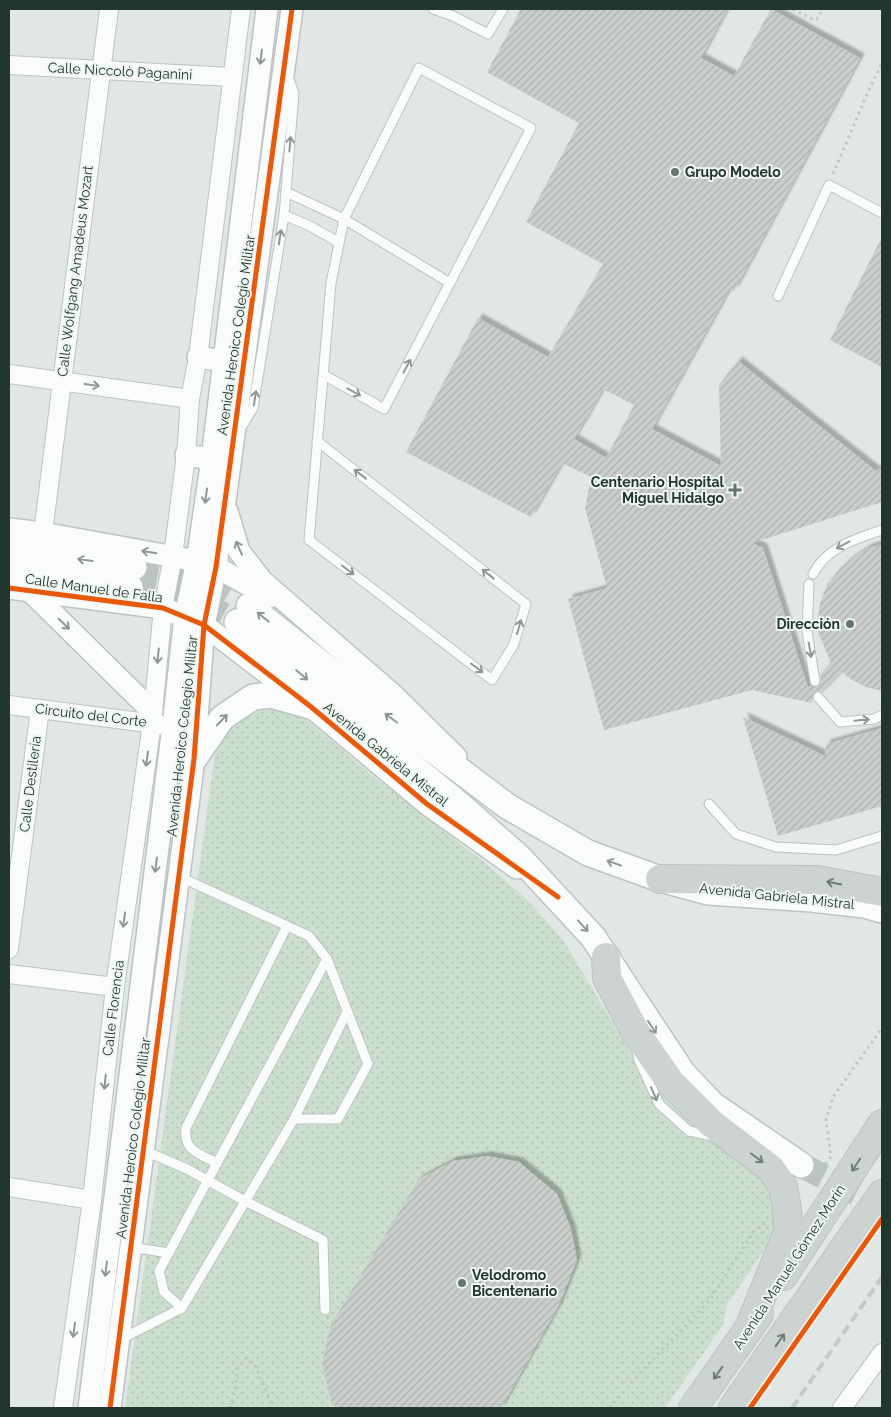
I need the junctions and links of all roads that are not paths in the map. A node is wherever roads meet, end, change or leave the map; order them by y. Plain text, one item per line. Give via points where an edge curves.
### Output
1 (108, 9) edge
2 (242, 9) edge
3 (267, 9) edge
4 (292, 9) edge
5 (433, 9) edge
6 (503, 9) edge
7 (455, 12) edge
8 (9, 65) edge
9 (284, 67) junction
10 (100, 71) junction
11 (232, 77) junction
12 (286, 192) junction
13 (882, 213) edge
14 (284, 216) junction
15 (344, 219) junction
16 (338, 242) junction
17 (450, 283) junction
18 (778, 296) dead end
19 (198, 357) junction
20 (224, 361) junction
21 (9, 374) edge
22 (324, 376) junction
23 (62, 380) junction
24 (190, 399) junction
25 (233, 440) junction
26 (318, 441) junction
27 (186, 455) junction
28 (212, 459) junction
29 (224, 502) junction
30 (9, 529) edge
31 (882, 530) edge
32 (43, 533) junction
33 (9, 550) edge
34 (173, 556) junction
35 (206, 564) junction
36 (9, 572) edge
37 (813, 574) dead end
38 (808, 584) dead end
39 (19, 589) edge
40 (163, 608) junction
41 (294, 610) junction
42 (184, 616) junction
43 (204, 624) junction
44 (815, 680) dead end
45 (818, 697) dead end
46 (9, 704) edge
47 (310, 706) junction
48 (40, 709) junction
49 (882, 716) edge
50 (152, 717) junction
51 (173, 726) junction
52 (194, 758) junction
53 (709, 804) dead end
54 (507, 806) junction
55 (882, 836) edge
56 (178, 876) junction
57 (660, 880) junction
58 (882, 892) edge
59 (558, 897) junction
60 (882, 910) edge
61 (287, 926) junction
62 (9, 949) edge
63 (606, 957) junction
64 (327, 959) junction
65 (9, 974) edge
66 (115, 987) junction
67 (347, 1012) junction
68 (294, 1119) junction
69 (882, 1124) edge
70 (143, 1150) junction
71 (218, 1163) junction
72 (808, 1171) tunnel mouth
73 (208, 1180) junction
74 (9, 1188) edge
75 (882, 1194) edge
76 (92, 1200) junction
77 (245, 1201) junction
78 (130, 1247) junction
79 (169, 1253) junction
80 (182, 1308) junction
81 (325, 1310) dead end
82 (749, 1328) junction
83 (118, 1340) junction
84 (882, 1353) edge
85 (63, 1408) edge
86 (89, 1408) edge
87 (110, 1408) edge
88 (694, 1408) edge
89 (732, 1408) edge
90 (842, 1408) edge

1 - 10 street, Calle Wolfgang Amadeus Mozart
2 - 11 street
3 -> 20 street, Avenida Heroico Colegio Militar
4 - 9 street, Avenida Heroico Colegio Militar
5 - 7 lane
6 - 7 lane via 488,34
8 - 10 street, Calle Niccolò Paganini
12 -> 9 lane via 294,93
9 - 25 street, Avenida Heroico Colegio Militar
10 - 11 street, Calle Niccolò Paganini
10 - 23 street, Calle Wolfgang Amadeus Mozart
11 - 19 street
12 - 14 lane
12 - 15 lane
13 - 18 lane via 829,185
14 - 16 lane
25 -> 14 lane via 253,408
15 - 16 lane
15 - 17 lane
15 - 17 lane via 419,68 531,128
16 - 22 lane via 331,283
22 -> 17 lane via 384,409
19 - 20 street
19 - 24 street
20 - 28 street, Avenida Heroico Colegio Militar
21 - 23 street
22 - 26 lane
23 -> 24 street
23 - 32 street, Calle Wolfgang Amadeus Mozart
24 - 27 street
25 - 29 street, Avenida Heroico Colegio Militar
26 -> 26 lane via 309,540 492,680 514,644 526,604
27 - 28 street
27 - 34 street
28 -> 35 street, Avenida Heroico Colegio Militar
29 - 35 street, Avenida Heroico Colegio Militar
41 -> 29 street via 262,581 239,551
30 - 32 street
31 -> 37 lane via 839,546
34 -> 32 street
36 -> 33 main road via 132,577
34 - 35 street
34 - 40 street, Calle Florencia
35 - 41 street
35 - 42 street, Avenida Heroico Colegio Militar
35 - 43 street, Avenida Heroico Colegio Militar
38 -> 44 lane via 807,632
39 - 40 street, Calle Manuel de Falla
39 -> 50 street
40 - 42 street, Calle Manuel de Falla
40 -> 50 street, Calle Florencia
41 - 54 street via 392,694
42 - 43 street, Calle Manuel de Falla
42 - 51 street, Avenida Heroico Colegio Militar
43 - 47 street, Avenida Gabriela Mistral
43 - 52 street, Avenida Heroico Colegio Militar
45 -> 49 lane via 840,722
46 - 48 street, Circuito del Corte
52 -> 47 main road via 222,718 253,697 271,695
47 - 59 street, Avenida Gabriela Mistral via 427,804
48 - 50 street, Circuito del Corte
48 - 62 street, Calle Destilería
50 - 51 street, Circuito del Corte
50 -> 66 street, Calle Florencia
51 -> 86 street, Avenida Heroico Colegio Militar
52 - 56 street, Avenida Heroico Colegio Militar
53 - 55 lane via 736,834 776,847 836,850
57 -> 54 main road, Avenida Gabriela Mistral via 588,853
54 -> 59 main road, Avenida Gabriela Mistral via 377,708 243,614 519,856
56 - 61 lane
56 - 70 street, Avenida Heroico Colegio Militar
58 -> 57 main road via 817,880
57 - 60 main road, Avenida Gabriela Mistral via 708,892 812,899
59 -> 63 main road, Avenida Gabriela Mistral
61 - 64 lane via 309,936
61 - 71 lane via 186,1128 185,1138 190,1149
63 -> 72 main road, Avenida Gabriela Mistral via 682,1072 713,1106
63 -> 82 main road via 607,978 635,1032 671,1083 711,1123 771,1169 783,1187 788,1232
64 - 67 lane
64 - 71 lane
65 - 66 street
66 -> 76 street, Calle Florencia
67 - 68 lane
67 - 68 lane via 368,1064 338,1119
68 - 77 lane
69 -> 82 main road, Avenida Manuel Gómez Morín
70 - 73 lane
70 - 78 street, Avenida Heroico Colegio Militar
71 - 73 lane
73 - 77 lane
73 - 79 lane
74 - 76 street
89 -> 75 main road
76 -> 85 street, Calle Florencia
77 - 80 lane
77 - 81 lane via 323,1240
78 - 79 lane
78 - 83 street, Avenida Heroico Colegio Militar
79 - 80 lane via 159,1272 164,1292
80 - 83 lane
82 -> 88 main road, Avenida Manuel Gómez Morín
83 - 87 street, Avenida Heroico Colegio Militar
84 - 90 street

